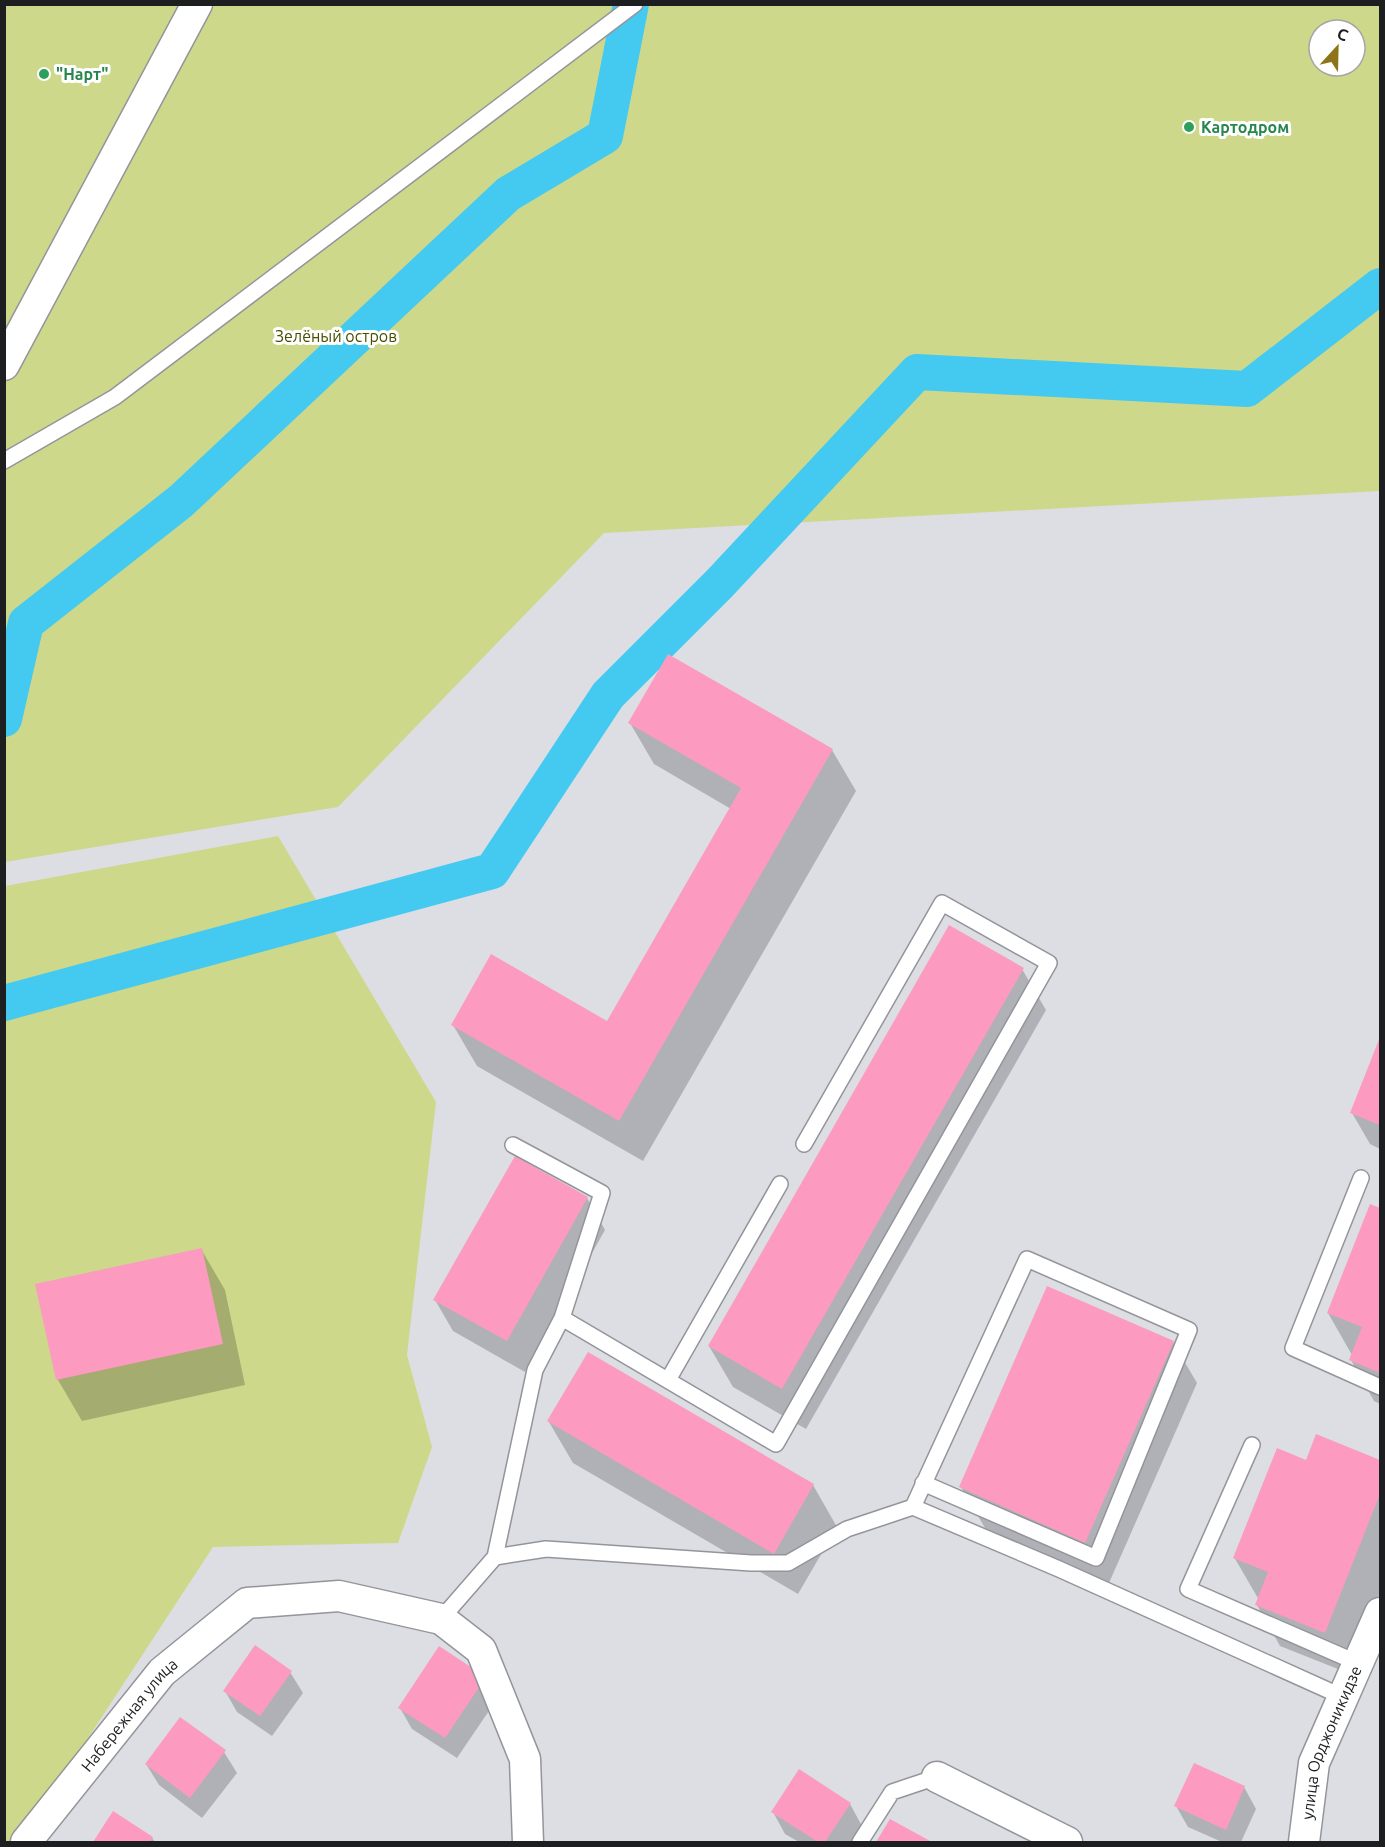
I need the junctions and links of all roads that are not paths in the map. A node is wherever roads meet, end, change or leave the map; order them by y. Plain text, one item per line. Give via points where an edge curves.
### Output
1 (196, 4) edge
2 (635, 4) edge
3 (4, 365) edge
4 (4, 461) edge
5 (804, 1144) dead end
6 (513, 1145) dead end
7 (1360, 1178) dead end
8 (780, 1184) dead end
9 (562, 1318) junction
10 (668, 1380) junction
11 (1380, 1387) edge
12 (1252, 1445) dead end
13 (923, 1483) junction
14 (913, 1506) junction
15 (495, 1557) junction
16 (1380, 1613) edge
17 (441, 1620) junction
18 (1358, 1663) junction
19 (1344, 1697) junction
20 (937, 1777) joint
21 (26, 1842) edge
22 (528, 1842) edge
23 (860, 1842) edge
24 (1067, 1842) edge
25 (1304, 1842) edge

1 - 3 street
2 - 4 lane via 116,398
5 - 10 lane via 942,903 1049,963 776,1444
6 - 9 lane via 602,1193
7 - 11 lane via 1293,1348
8 - 10 lane
9 - 10 lane
9 - 15 lane via 535,1370
12 - 18 lane via 1188,1589
13 - 13 lane via 1027,1259 1189,1330 1096,1558
13 - 14 lane
14 - 15 lane via 847,1529 788,1563 546,1549
14 - 19 lane
15 - 17 lane
16 - 18 street, улица Орджоникидзе
17 - 21 street, Набережная улица via 339,1596 247,1603 162,1672
17 - 22 street via 481,1650 525,1759
18 - 19 street, улица Орджоникидзе
19 - 25 street, улица Орджоникидзе via 1314,1763
20 - 23 lane via 892,1792
20 - 24 street

